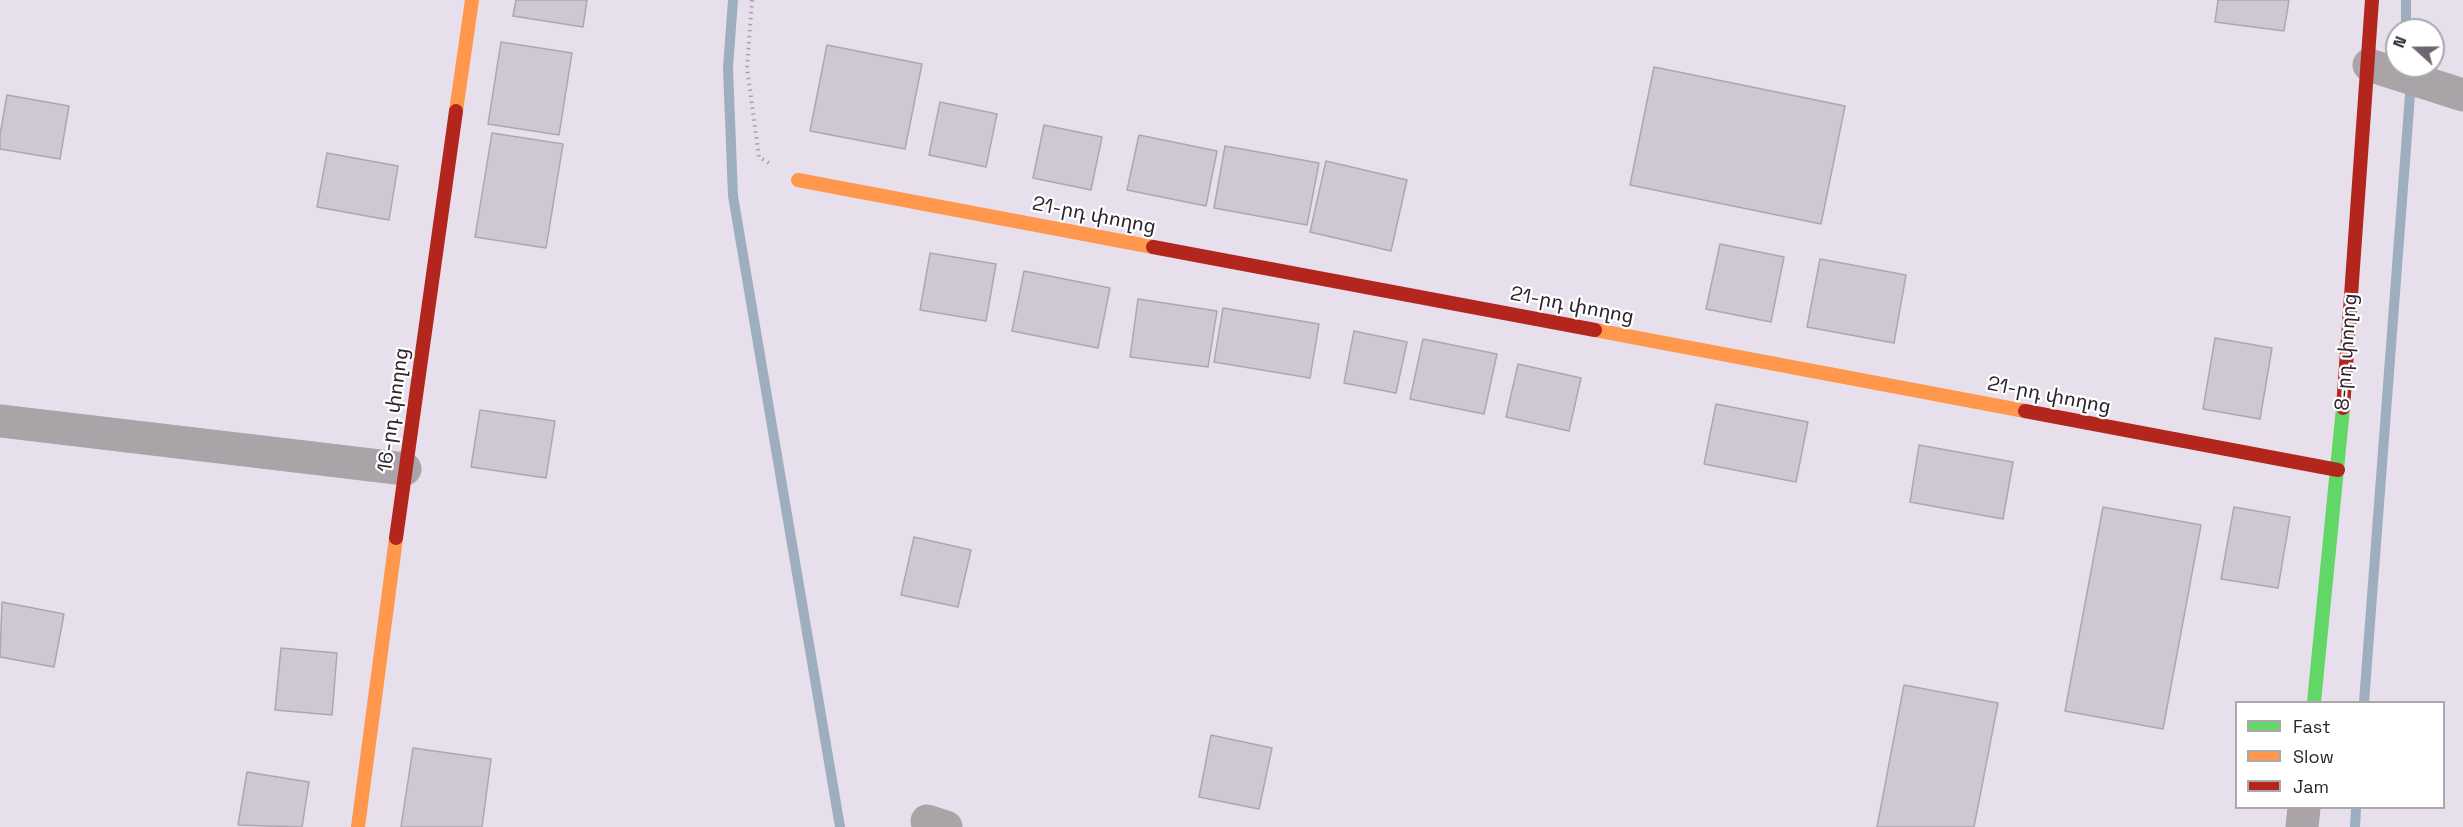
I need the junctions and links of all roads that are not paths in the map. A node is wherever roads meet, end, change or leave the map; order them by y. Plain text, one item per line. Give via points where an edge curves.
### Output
1 (472, 0) edge
2 (2372, 0) edge
3 (2369, 65) junction
4 (2463, 95) edge
5 (798, 180) road end
6 (0, 421) edge
7 (405, 469) junction
8 (2338, 470) junction
9 (2314, 701) edge
10 (2304, 809) edge
11 (358, 827) edge
12 (2301, 827) edge

1 - 7 street, 16-րդ փողոց
2 - 3 street, 8-րդ փողոց
3 - 4 street
3 - 8 street, 8-րդ փողոց
5 - 8 street, 21-րդ փողոց
6 - 7 street
7 - 11 street, 16-րդ փողոց
8 - 9 street, 8-րդ փողոց
10 - 12 street

